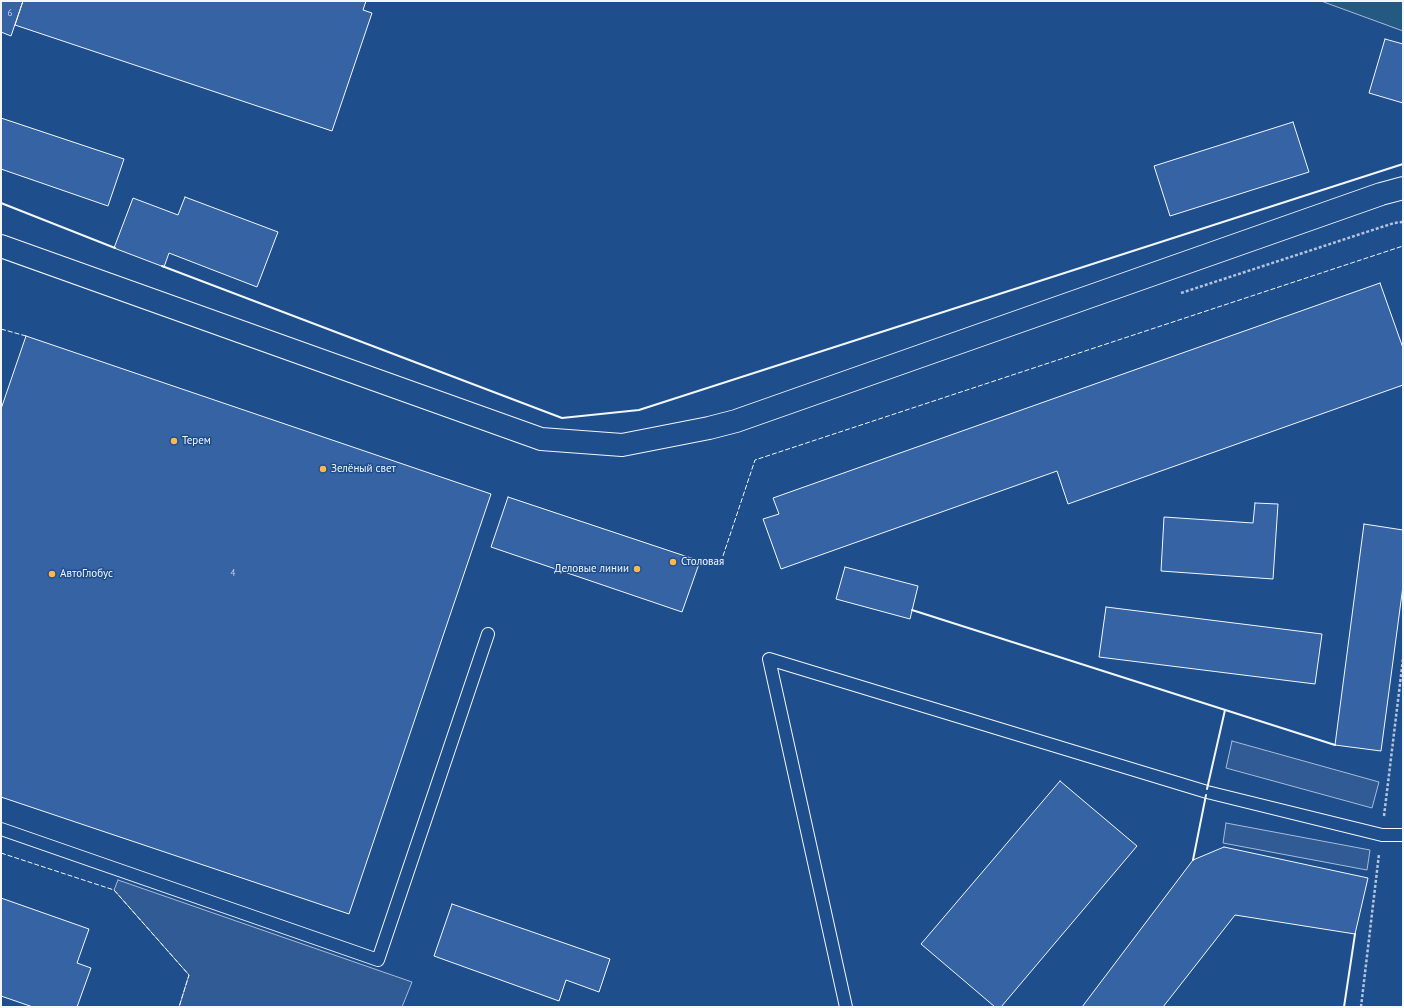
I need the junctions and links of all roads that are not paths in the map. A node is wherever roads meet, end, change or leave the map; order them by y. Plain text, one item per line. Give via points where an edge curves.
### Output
1 (1403, 188) edge
2 (1, 246) edge
3 (488, 634) dead end
4 (1, 829) edge
5 (1403, 835) edge
6 (846, 1007) edge

1 - 2 main road via 736,421 622,445 541,439
3 - 4 lane via 378,960
5 - 6 lane via 1382,835 1206,792 769,660

